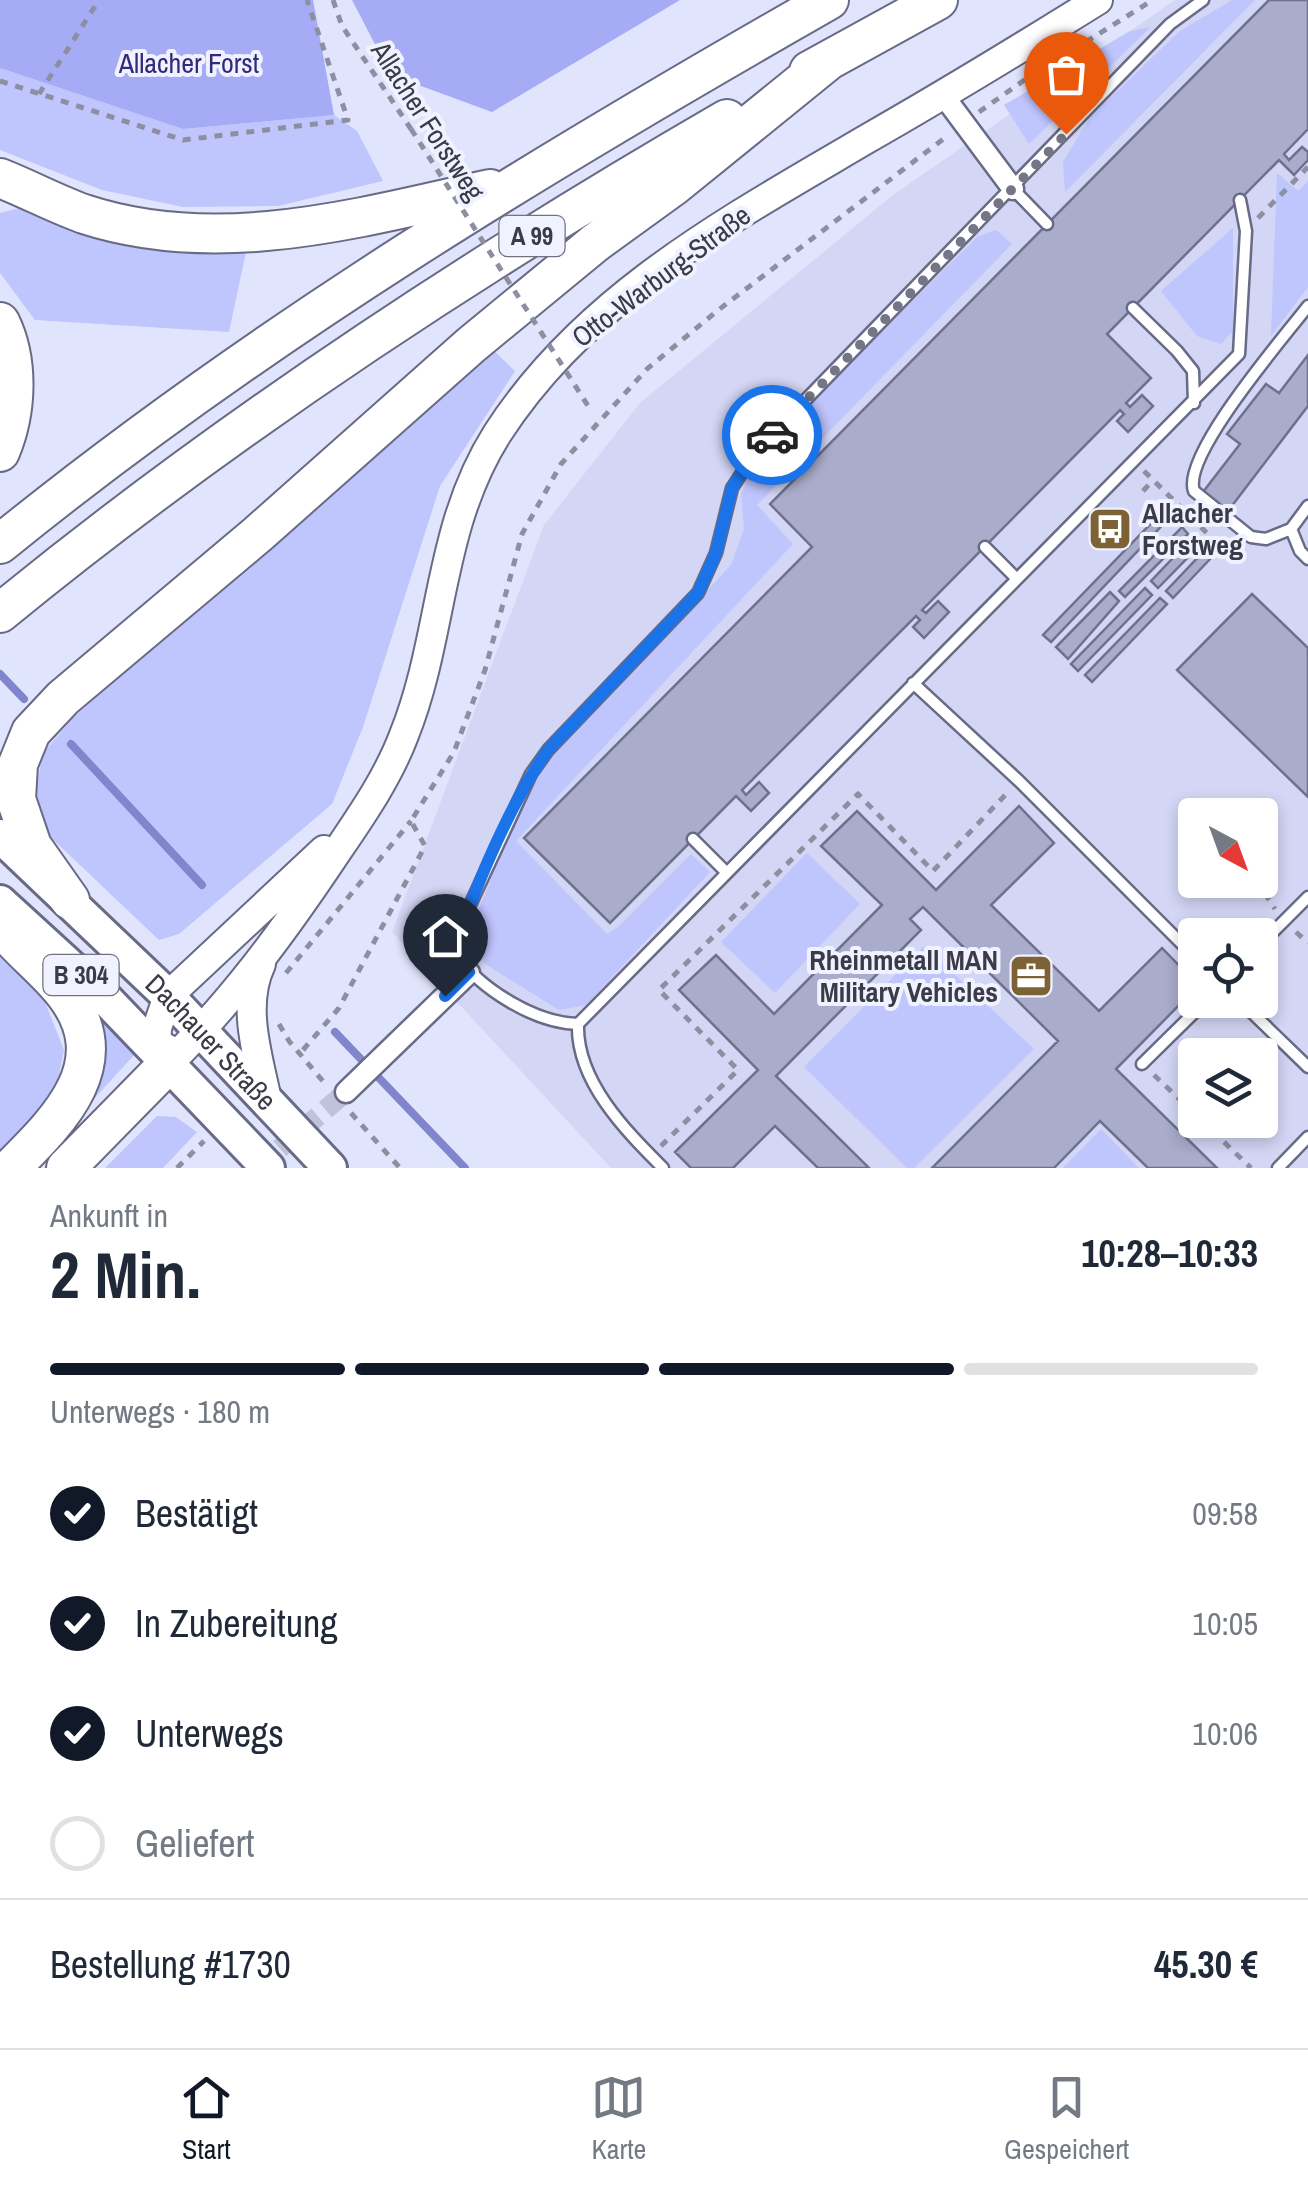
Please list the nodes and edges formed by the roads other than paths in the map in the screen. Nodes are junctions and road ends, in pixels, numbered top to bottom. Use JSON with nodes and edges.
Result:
{"nodes":[{"id":1,"x":829,"y":0,"type":"edge"},
{"id":2,"x":938,"y":0,"type":"edge"},
{"id":3,"x":1098,"y":0,"type":"edge"},
{"id":4,"x":1204,"y":0,"type":"edge"},
{"id":5,"x":828,"y":61,"type":"junction"},
{"id":6,"x":943,"y":95,"type":"junction"},
{"id":7,"x":0,"y":178,"type":"edge"},
{"id":8,"x":517,"y":183,"type":"junction"},
{"id":9,"x":1013,"y":188,"type":"junction"},
{"id":10,"x":1240,"y":200,"type":"dead end"},
{"id":11,"x":1048,"y":224,"type":"dead end"},
{"id":12,"x":1308,"y":306,"type":"edge"},
{"id":13,"x":1133,"y":308,"type":"dead end"},
{"id":14,"x":0,"y":322,"type":"edge"},
{"id":15,"x":1194,"y":403,"type":"junction"},
{"id":16,"x":0,"y":452,"type":"edge"},
{"id":17,"x":1308,"y":506,"type":"edge"},
{"id":18,"x":1291,"y":529,"type":"junction"},
{"id":19,"x":0,"y":544,"type":"edge"},
{"id":20,"x":984,"y":547,"type":"dead end"},
{"id":21,"x":1308,"y":558,"type":"edge"},
{"id":22,"x":1017,"y":579,"type":"junction"},
{"id":23,"x":0,"y":612,"type":"edge"},
{"id":24,"x":913,"y":683,"type":"junction"},
{"id":25,"x":362,"y":815,"type":"junction"},
{"id":26,"x":0,"y":836,"type":"edge"},
{"id":27,"x":693,"y":840,"type":"dead end"},
{"id":28,"x":727,"y":873,"type":"junction"},
{"id":29,"x":1308,"y":896,"type":"edge"},
{"id":30,"x":70,"y":900,"type":"junction"},
{"id":31,"x":0,"y":902,"type":"edge"},
{"id":32,"x":0,"y":925,"type":"edge"},
{"id":33,"x":1278,"y":927,"type":"edge"},
{"id":34,"x":1178,"y":939,"type":"edge"},
{"id":35,"x":266,"y":953,"type":"junction"},
{"id":36,"x":469,"y":972,"type":"junction"},
{"id":37,"x":168,"y":996,"type":"junction"},
{"id":38,"x":1189,"y":1018,"type":"edge"},
{"id":39,"x":1258,"y":1018,"type":"edge"},
{"id":40,"x":578,"y":1024,"type":"junction"},
{"id":41,"x":202,"y":1032,"type":"junction"},
{"id":42,"x":162,"y":1059,"type":"junction"},
{"id":43,"x":1142,"y":1064,"type":"road end"},
{"id":44,"x":1308,"y":1067,"type":"edge"},
{"id":45,"x":346,"y":1092,"type":"tunnel mouth"},
{"id":46,"x":267,"y":1100,"type":"junction"},
{"id":47,"x":1308,"y":1137,"type":"edge"},
{"id":48,"x":11,"y":1168,"type":"edge"},
{"id":49,"x":66,"y":1168,"type":"edge"},
{"id":50,"x":268,"y":1168,"type":"edge"},
{"id":51,"x":330,"y":1168,"type":"edge"},
{"id":52,"x":663,"y":1168,"type":"edge"},
{"id":53,"x":1278,"y":1168,"type":"edge"}],
"edges":[{"from":1,"to":8,"type":"highway","number":"A 99"},
{"from":2,"to":5,"type":"highway","number":"A 99"},
{"from":3,"to":6,"type":"main road","name":"Otto-Warburg-Straße"},
{"from":4,"to":9,"type":"lane"},
{"from":5,"to":23,"type":"highway","number":"A 99"},
{"from":5,"to":30,"type":"highway"},
{"from":6,"to":9,"type":"street"},
{"from":6,"to":25,"type":"main road","name":"Otto-Warburg-Straße"},
{"from":7,"to":8,"type":"highway"},
{"from":8,"to":19,"type":"highway","number":"A 99"},
{"from":9,"to":11,"type":"lane"},
{"from":9,"to":36,"type":"lane"},
{"from":10,"to":15,"type":"lane"},
{"from":12,"to":18,"type":"lane"},
{"from":13,"to":15,"type":"lane"},
{"from":14,"to":16,"type":"highway"},
{"from":15,"to":22,"type":"lane"},
{"from":17,"to":18,"type":"lane"},
{"from":18,"to":21,"type":"lane"},
{"from":20,"to":22,"type":"lane"},
{"from":22,"to":24,"type":"lane"},
{"from":24,"to":28,"type":"lane"},
{"from":24,"to":34,"type":"lane"},
{"from":25,"to":35,"type":"main road","name":"Otto-Warburg-Straße"},
{"from":25,"to":37,"type":"main road","name":"Otto-Warburg-Straße"},
{"from":26,"to":30,"type":"main road","name":"Dachauer Straße","number":"B 304"},
{"from":27,"to":28,"type":"lane"},
{"from":28,"to":40,"type":"lane"},
{"from":29,"to":33,"type":"lane"},
{"from":30,"to":37,"type":"main road","name":"Dachauer Straße","number":"B 304"},
{"from":31,"to":42,"type":"main road","name":"Dachauer Straße","number":"B 304"},
{"from":32,"to":48,"type":"highway"},
{"from":35,"to":41,"type":"main road","name":"Otto-Warburg-Straße"},
{"from":35,"to":46,"type":"main road"},
{"from":36,"to":40,"type":"lane"},
{"from":36,"to":45,"type":"street"},
{"from":37,"to":41,"type":"main road","name":"Dachauer Straße","number":"B 304"},
{"from":37,"to":42,"type":"main road"},
{"from":38,"to":43,"type":"lane"},
{"from":39,"to":44,"type":"lane"},
{"from":40,"to":52,"type":"lane"},
{"from":41,"to":42,"type":"main road","name":"Otto-Warburg-Straße"},
{"from":41,"to":46,"type":"main road","name":"Dachauer Straße","number":"B 304"},
{"from":42,"to":49,"type":"highway"},
{"from":42,"to":50,"type":"main road","name":"Dachauer Straße","number":"B 304"},
{"from":46,"to":51,"type":"main road","name":"Dachauer Straße","number":"B 304"},
{"from":47,"to":53,"type":"lane"}]}
